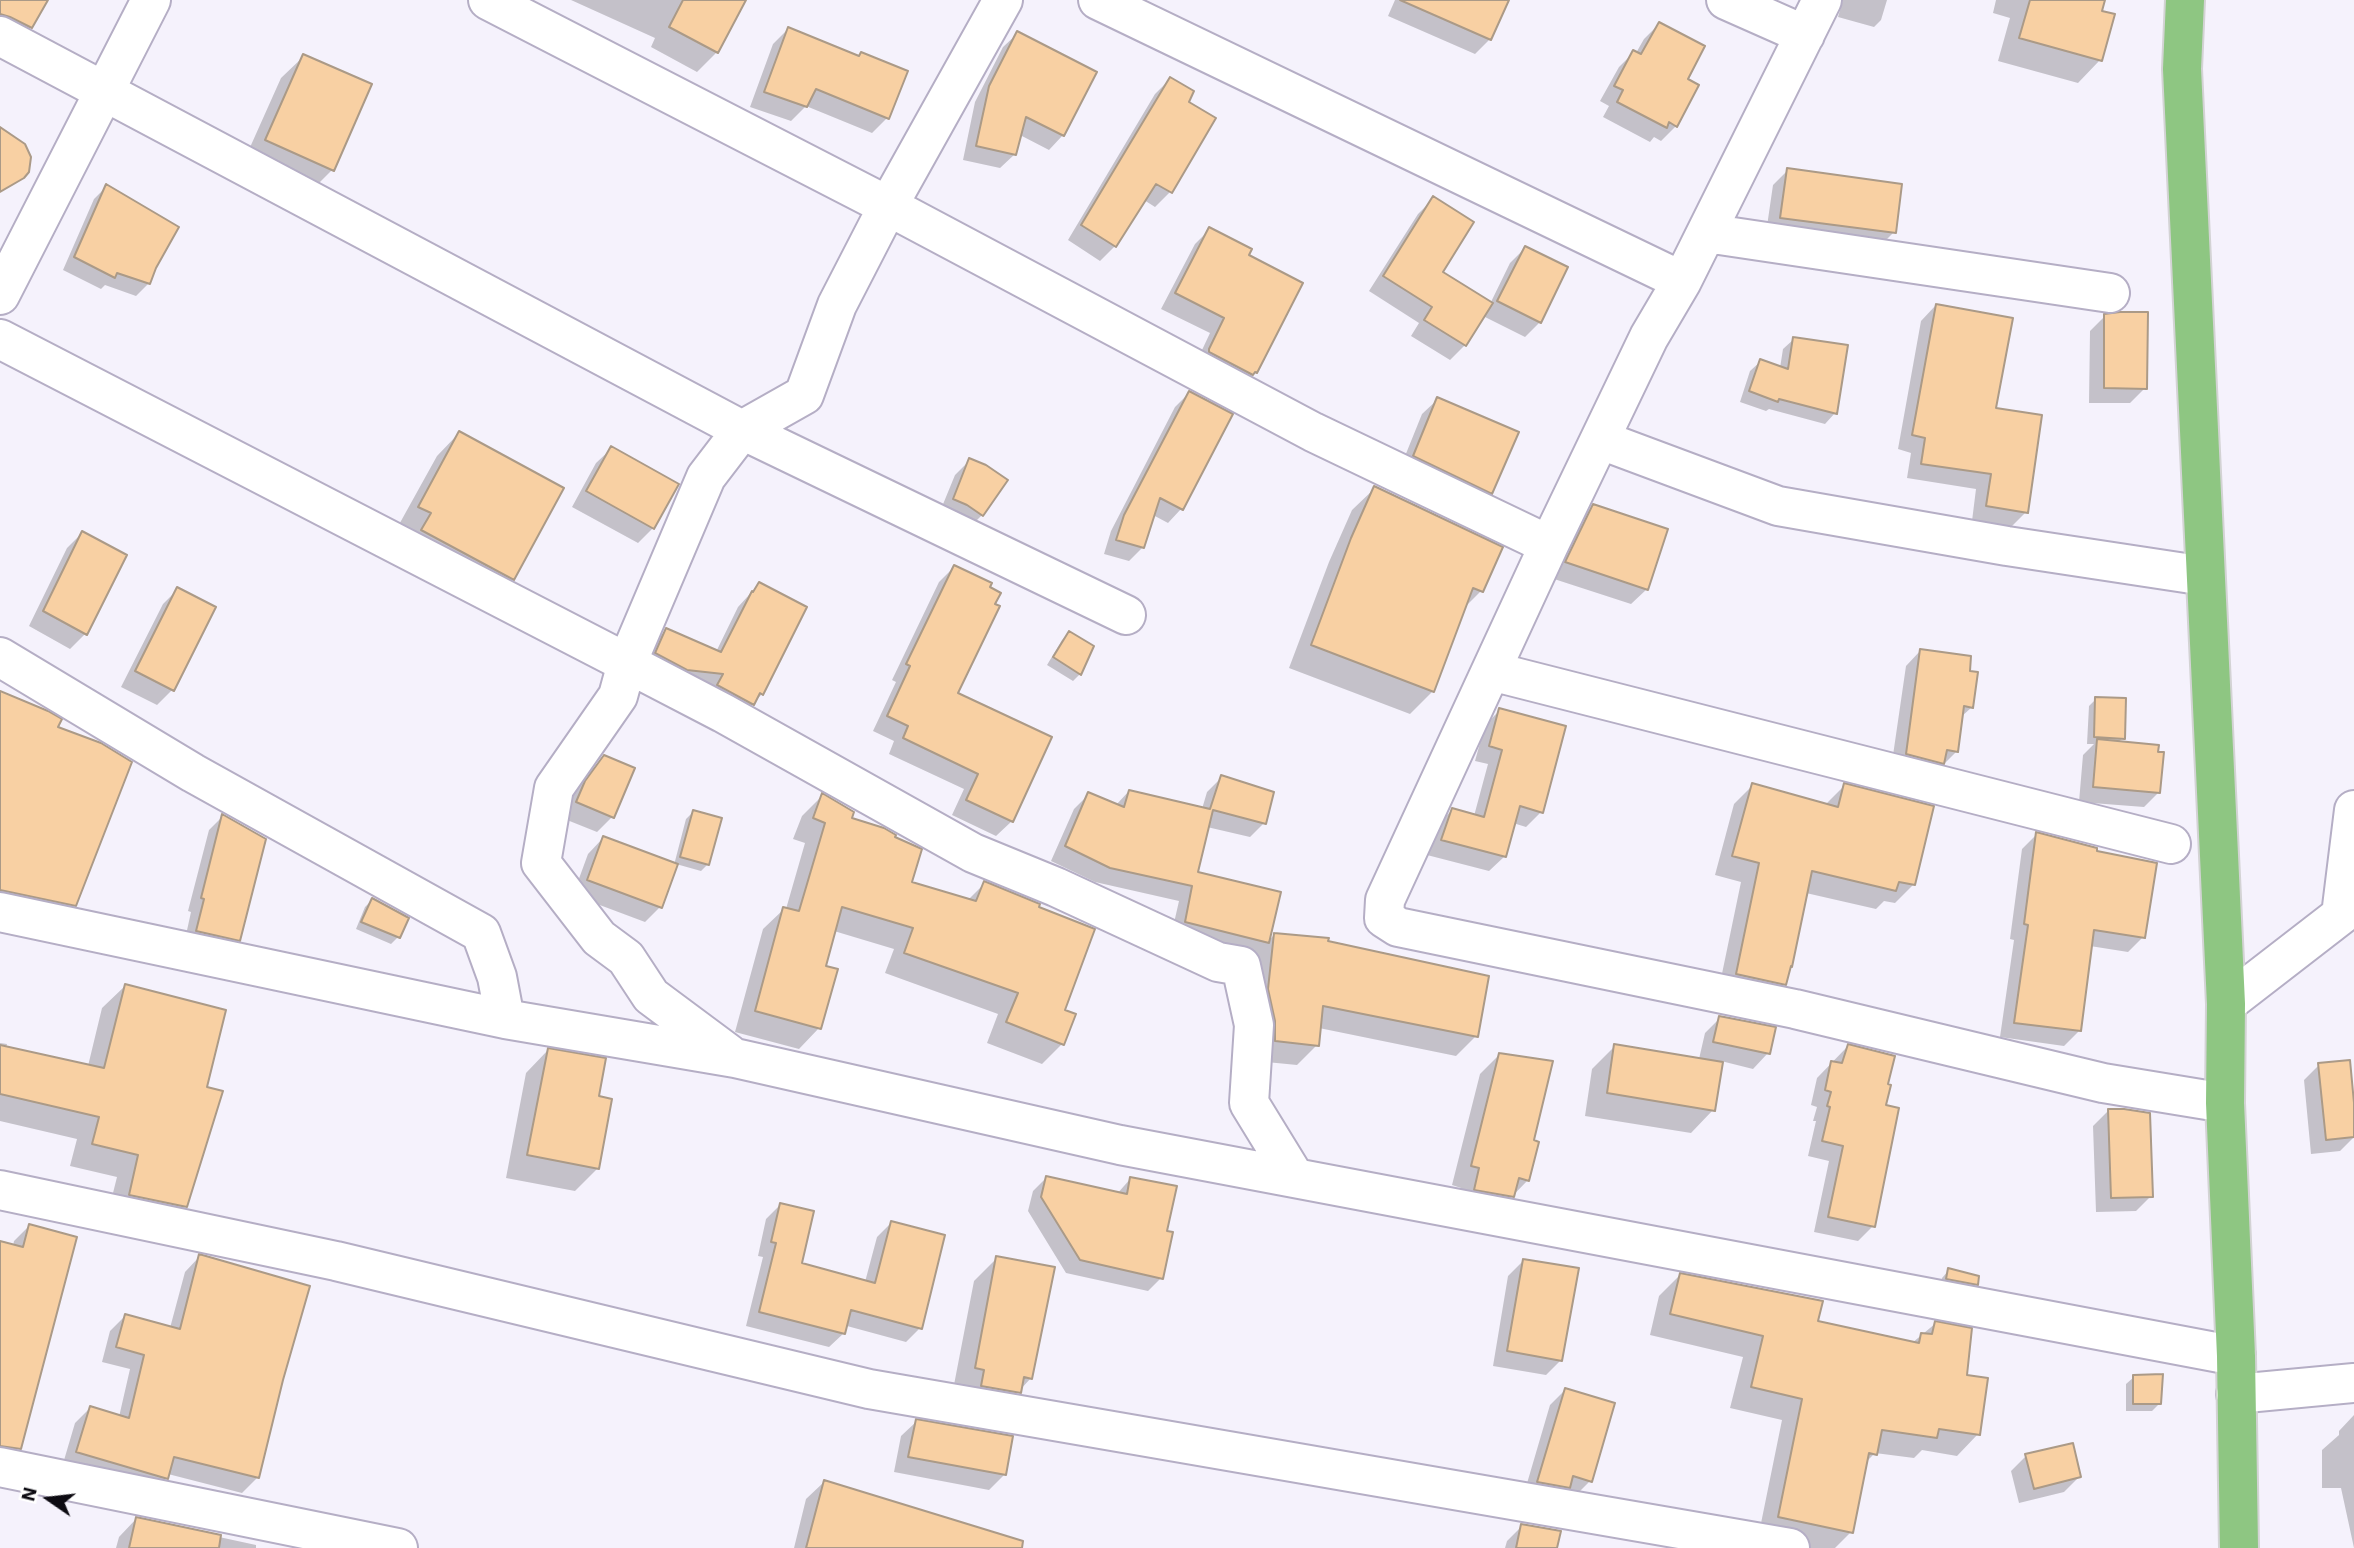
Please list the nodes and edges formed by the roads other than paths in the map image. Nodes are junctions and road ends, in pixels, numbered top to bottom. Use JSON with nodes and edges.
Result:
{"nodes":[{"id":1,"x":151,"y":0,"type":"edge"},
{"id":2,"x":488,"y":0,"type":"edge"},
{"id":3,"x":1003,"y":0,"type":"edge"},
{"id":4,"x":1098,"y":0,"type":"edge"},
{"id":5,"x":1726,"y":0,"type":"edge"},
{"id":6,"x":1822,"y":0,"type":"edge"},
{"id":7,"x":2185,"y":0,"type":"edge"},
{"id":8,"x":1805,"y":35,"type":"junction"},
{"id":9,"x":0,"y":36,"type":"edge"},
{"id":10,"x":103,"y":91,"type":"junction"},
{"id":11,"x":888,"y":206,"type":"junction"},
{"id":12,"x":1706,"y":233,"type":"junction"},
{"id":13,"x":1682,"y":281,"type":"junction"},
{"id":14,"x":2110,"y":293,"type":"dead end"},
{"id":15,"x":0,"y":295,"type":"edge"},
{"id":16,"x":0,"y":339,"type":"edge"},
{"id":17,"x":742,"y":430,"type":"junction"},
{"id":18,"x":1601,"y":440,"type":"junction"},
{"id":19,"x":1549,"y":545,"type":"junction"},
{"id":20,"x":2205,"y":576,"type":"junction"},
{"id":21,"x":1126,"y":615,"type":"dead end"},
{"id":22,"x":0,"y":657,"type":"edge"},
{"id":23,"x":627,"y":663,"type":"junction"},
{"id":24,"x":1491,"y":671,"type":"junction"},
{"id":25,"x":2354,"y":810,"type":"edge"},
{"id":26,"x":2171,"y":844,"type":"dead end"},
{"id":27,"x":2347,"y":910,"type":"edge"},
{"id":28,"x":0,"y":912,"type":"edge"},
{"id":29,"x":2226,"y":1004,"type":"junction"},
{"id":30,"x":505,"y":1019,"type":"junction"},
{"id":31,"x":735,"y":1058,"type":"junction"},
{"id":32,"x":2225,"y":1103,"type":"junction"},
{"id":33,"x":1295,"y":1178,"type":"junction"},
{"id":34,"x":0,"y":1190,"type":"edge"},
{"id":35,"x":2236,"y":1356,"type":"junction"},
{"id":36,"x":2354,"y":1383,"type":"edge"},
{"id":37,"x":2236,"y":1394,"type":"junction"},
{"id":38,"x":0,"y":1467,"type":"edge"},
{"id":39,"x":398,"y":1548,"type":"edge"},
{"id":40,"x":1790,"y":1548,"type":"edge"},
{"id":41,"x":2239,"y":1548,"type":"edge"}],
"edges":[{"from":1,"to":10,"type":"street"},
{"from":2,"to":11,"type":"street"},
{"from":3,"to":11,"type":"street"},
{"from":4,"to":13,"type":"street"},
{"from":5,"to":8,"type":"street"},
{"from":6,"to":8,"type":"street"},
{"from":7,"to":20,"type":"highway"},
{"from":8,"to":12,"type":"street"},
{"from":9,"to":10,"type":"street"},
{"from":10,"to":15,"type":"street"},
{"from":10,"to":17,"type":"street"},
{"from":11,"to":17,"type":"street"},
{"from":11,"to":19,"type":"street"},
{"from":12,"to":13,"type":"street"},
{"from":12,"to":14,"type":"street"},
{"from":13,"to":18,"type":"street"},
{"from":16,"to":23,"type":"street"},
{"from":17,"to":21,"type":"street"},
{"from":17,"to":23,"type":"street"},
{"from":18,"to":19,"type":"street"},
{"from":18,"to":20,"type":"street"},
{"from":19,"to":24,"type":"street"},
{"from":20,"to":29,"type":"highway"},
{"from":22,"to":30,"type":"street"},
{"from":23,"to":31,"type":"street"},
{"from":23,"to":33,"type":"street"},
{"from":24,"to":26,"type":"street"},
{"from":24,"to":32,"type":"street"},
{"from":25,"to":27,"type":"street"},
{"from":27,"to":29,"type":"street"},
{"from":28,"to":30,"type":"street"},
{"from":29,"to":32,"type":"highway"},
{"from":30,"to":31,"type":"street"},
{"from":31,"to":33,"type":"street"},
{"from":32,"to":35,"type":"highway"},
{"from":33,"to":35,"type":"street"},
{"from":34,"to":40,"type":"street"},
{"from":35,"to":37,"type":"highway"},
{"from":36,"to":37,"type":"street"},
{"from":37,"to":41,"type":"highway"},
{"from":38,"to":39,"type":"street"}]}
